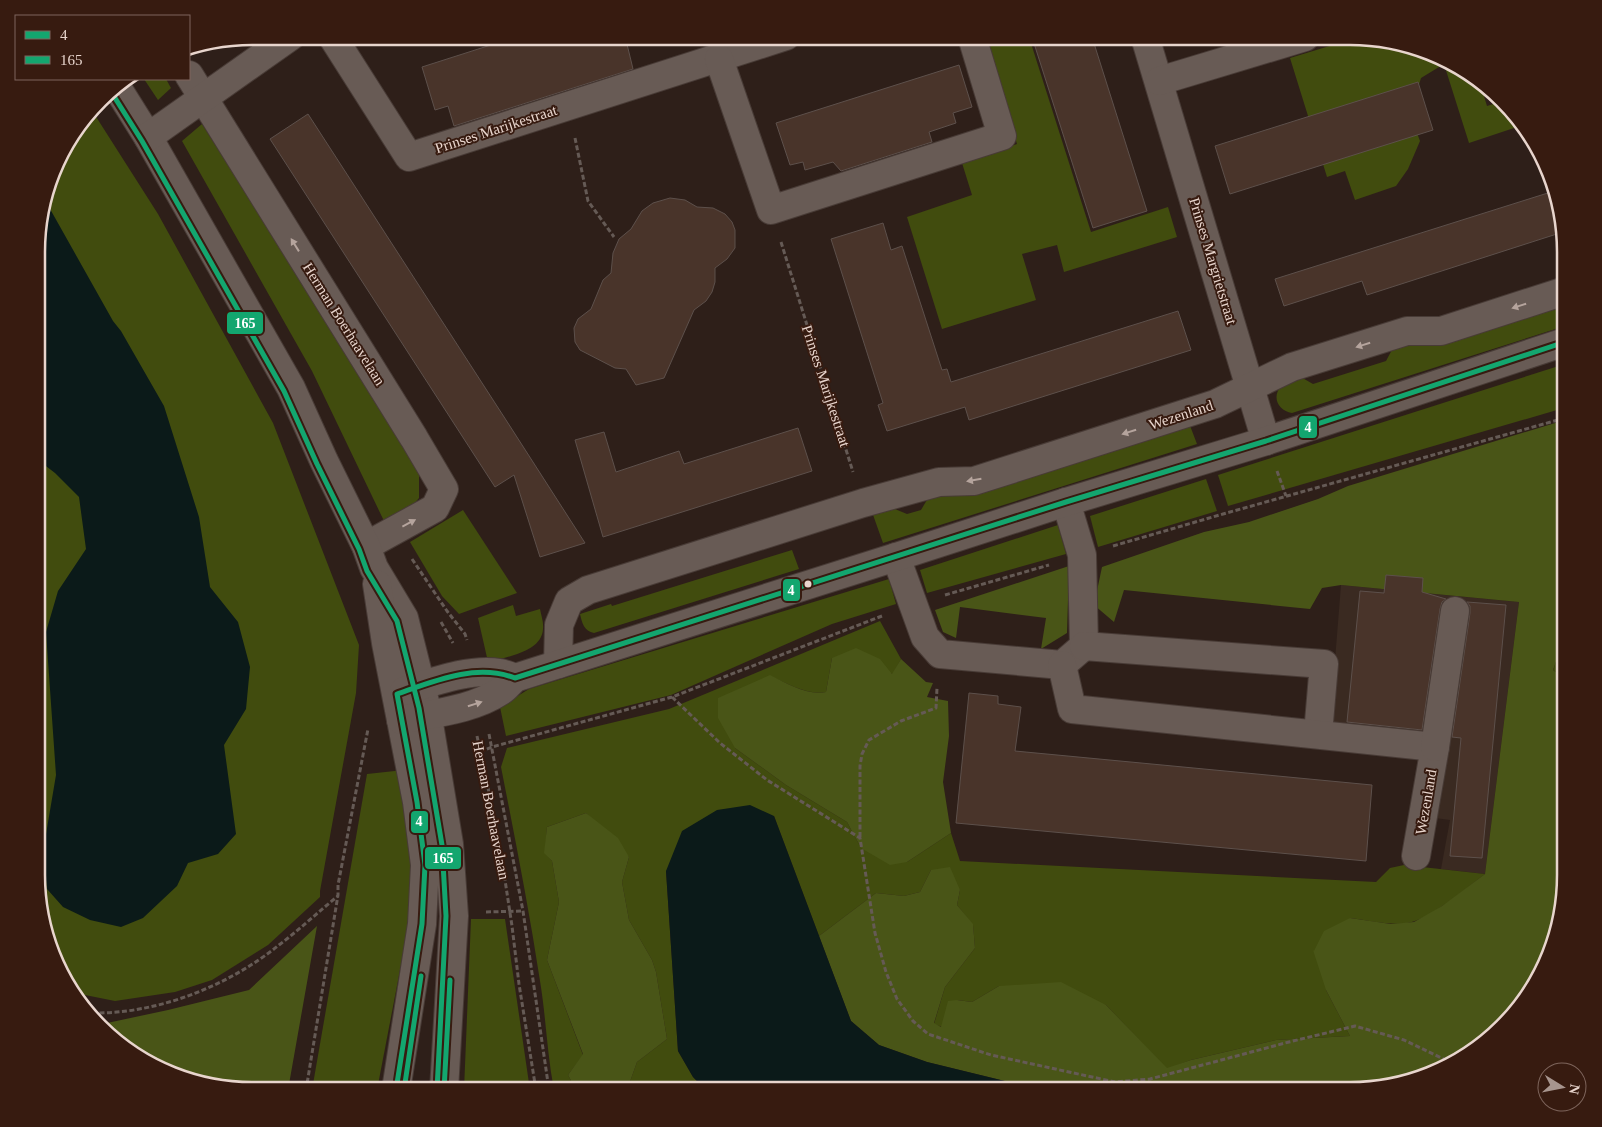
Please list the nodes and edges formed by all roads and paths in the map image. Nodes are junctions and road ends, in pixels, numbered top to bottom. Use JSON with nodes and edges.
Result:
{"nodes":[{"id":1,"x":278,"y":45,"type":"edge"},
{"id":2,"x":338,"y":45,"type":"edge"},
{"id":3,"x":760,"y":45,"type":"edge"},
{"id":4,"x":975,"y":45,"type":"edge"},
{"id":5,"x":1148,"y":45,"type":"edge"},
{"id":6,"x":1278,"y":45,"type":"edge"},
{"id":7,"x":719,"y":59,"type":"junction"},
{"id":8,"x":190,"y":77,"type":"edge"},
{"id":9,"x":1159,"y":81,"type":"junction"},
{"id":10,"x":120,"y":93,"type":"edge"},
{"id":11,"x":204,"y":98,"type":"junction"},
{"id":12,"x":568,"y":106,"type":"junction"},
{"id":13,"x":148,"y":137,"type":"junction"},
{"id":14,"x":770,"y":210,"type":"junction"},
{"id":15,"x":614,"y":237,"type":"dead end"},
{"id":16,"x":1557,"y":294,"type":"edge"},
{"id":17,"x":1557,"y":345,"type":"edge"},
{"id":18,"x":1251,"y":387,"type":"junction"},
{"id":19,"x":1556,"y":420,"type":"edge"},
{"id":20,"x":1266,"y":441,"type":"junction"},
{"id":21,"x":1066,"y":502,"type":"junction"},
{"id":22,"x":863,"y":503,"type":"junction"},
{"id":23,"x":396,"y":530,"type":"junction"},
{"id":24,"x":1082,"y":555,"type":"junction"},
{"id":25,"x":370,"y":557,"type":"junction"},
{"id":26,"x":896,"y":557,"type":"junction"},
{"id":27,"x":913,"y":604,"type":"junction"},
{"id":28,"x":1455,"y":611,"type":"dead end"},
{"id":29,"x":439,"y":618,"type":"dead end"},
{"id":30,"x":1084,"y":646,"type":"junction"},
{"id":31,"x":940,"y":654,"type":"junction"},
{"id":32,"x":558,"y":664,"type":"junction"},
{"id":33,"x":1062,"y":665,"type":"junction"},
{"id":34,"x":470,"y":674,"type":"junction"},
{"id":35,"x":515,"y":678,"type":"junction"},
{"id":36,"x":672,"y":697,"type":"junction"},
{"id":37,"x":407,"y":700,"type":"junction"},
{"id":38,"x":476,"y":703,"type":"junction"},
{"id":39,"x":428,"y":714,"type":"junction"},
{"id":40,"x":369,"y":724,"type":"dead end"},
{"id":41,"x":1318,"y":734,"type":"junction"},
{"id":42,"x":492,"y":747,"type":"junction"},
{"id":43,"x":1435,"y":747,"type":"junction"},
{"id":44,"x":480,"y":752,"type":"junction"},
{"id":45,"x":860,"y":838,"type":"junction"},
{"id":46,"x":1416,"y":856,"type":"dead end"},
{"id":47,"x":338,"y":895,"type":"junction"},
{"id":48,"x":98,"y":1013,"type":"edge"},
{"id":49,"x":1444,"y":1059,"type":"edge"},
{"id":50,"x":307,"y":1082,"type":"edge"},
{"id":51,"x":397,"y":1082,"type":"edge"},
{"id":52,"x":444,"y":1082,"type":"edge"},
{"id":53,"x":535,"y":1082,"type":"edge"},
{"id":54,"x":548,"y":1082,"type":"edge"},
{"id":55,"x":1115,"y":1082,"type":"edge"},
{"id":56,"x":1115,"y":1082,"type":"edge"}],
"edges":[{"from":1,"to":11,"type":"street"},
{"from":2,"to":12,"type":"street","name":"Prinses Marijkestraat"},
{"from":3,"to":7,"type":"street","name":"Prinses Marijkestraat"},
{"from":4,"to":14,"type":"street"},
{"from":5,"to":9,"type":"street","name":"Prinses Margrietstraat"},
{"from":6,"to":9,"type":"street"},
{"from":7,"to":12,"type":"street","name":"Prinses Marijkestraat"},
{"from":7,"to":14,"type":"street"},
{"from":8,"to":11,"type":"street","name":"Herman Boerhaavelaan"},
{"from":9,"to":18,"type":"street","name":"Prinses Margrietstraat"},
{"from":10,"to":13,"type":"street"},
{"from":11,"to":13,"type":"street"},
{"from":23,"to":11,"type":"street","name":"Herman Boerhaavelaan","one_way":true},
{"from":12,"to":15,"type":"path"},
{"from":13,"to":25,"type":"street"},
{"from":14,"to":22,"type":"path","name":"Prinses Marijkestraat"},
{"from":16,"to":18,"type":"street","name":"Wezenland","one_way":true},
{"from":17,"to":20,"type":"street"},
{"from":18,"to":20,"type":"street","name":"Prinses Margrietstraat"},
{"from":18,"to":22,"type":"street","name":"Wezenland","one_way":true},
{"from":19,"to":24,"type":"path"},
{"from":20,"to":21,"type":"street"},
{"from":21,"to":24,"type":"street"},
{"from":21,"to":26,"type":"street"},
{"from":22,"to":32,"type":"street","name":"Wezenland"},
{"from":23,"to":25,"type":"street","name":"Herman Boerhaavelaan"},
{"from":23,"to":34,"type":"path"},
{"from":24,"to":27,"type":"path"},
{"from":24,"to":30,"type":"street"},
{"from":25,"to":37,"type":"street"},
{"from":26,"to":27,"type":"street"},
{"from":26,"to":32,"type":"street"},
{"from":27,"to":31,"type":"street"},
{"from":27,"to":36,"type":"path"},
{"from":28,"to":43,"type":"street","name":"Wezenland"},
{"from":29,"to":34,"type":"path"},
{"from":30,"to":33,"type":"street"},
{"from":30,"to":41,"type":"street"},
{"from":31,"to":33,"type":"street"},
{"from":31,"to":45,"type":"path"},
{"from":32,"to":35,"type":"street"},
{"from":33,"to":41,"type":"street","name":"Wezenland"},
{"from":34,"to":35,"type":"street"},
{"from":34,"to":37,"type":"street"},
{"from":35,"to":38,"type":"street"},
{"from":36,"to":42,"type":"path"},
{"from":36,"to":45,"type":"path"},
{"from":37,"to":39,"type":"street"},
{"from":37,"to":51,"type":"street"},
{"from":39,"to":38,"type":"street","one_way":true},
{"from":38,"to":42,"type":"path"},
{"from":44,"to":38,"type":"path","name":"Herman Boerhaavelaan","one_way":true},
{"from":39,"to":52,"type":"street"},
{"from":40,"to":47,"type":"path"},
{"from":41,"to":43,"type":"street","name":"Wezenland"},
{"from":42,"to":44,"type":"path"},
{"from":42,"to":54,"type":"path"},
{"from":43,"to":46,"type":"street","name":"Wezenland"},
{"from":44,"to":53,"type":"path","name":"Herman Boerhaavelaan"},
{"from":45,"to":55,"type":"path"},
{"from":47,"to":48,"type":"path"},
{"from":47,"to":50,"type":"path"},
{"from":49,"to":56,"type":"path"}]}
